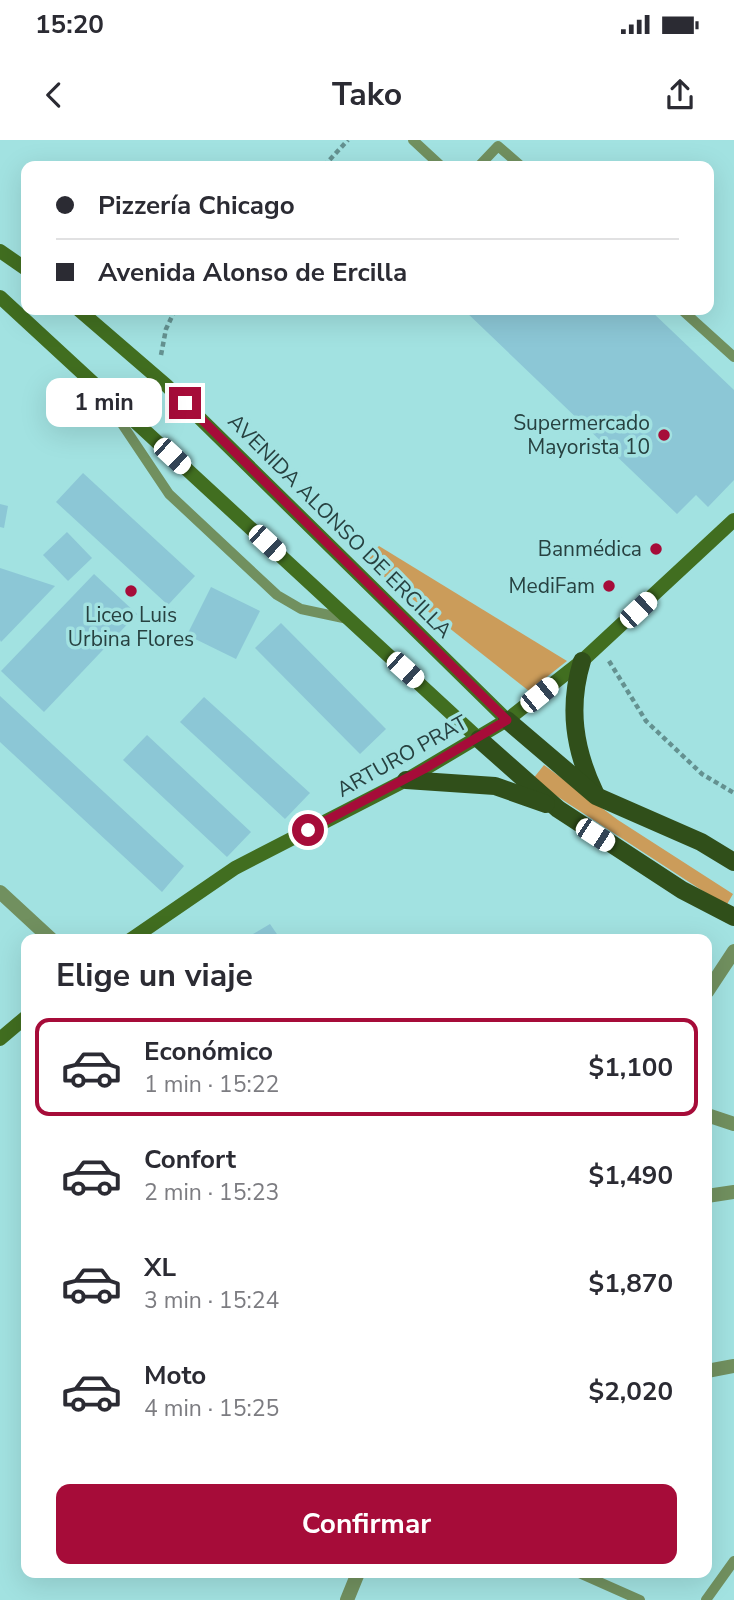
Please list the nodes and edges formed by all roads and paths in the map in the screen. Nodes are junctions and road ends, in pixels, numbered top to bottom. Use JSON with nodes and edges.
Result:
{"nodes":[{"id":1,"x":348,"y":140,"type":"edge"},
{"id":2,"x":413,"y":140,"type":"edge"},
{"id":3,"x":329,"y":161,"type":"edge"},
{"id":4,"x":436,"y":161,"type":"edge"},
{"id":5,"x":484,"y":161,"type":"edge"},
{"id":6,"x":515,"y":161,"type":"edge"},
{"id":7,"x":0,"y":251,"type":"edge"},
{"id":8,"x":21,"y":266,"type":"edge"},
{"id":9,"x":0,"y":297,"type":"edge"},
{"id":10,"x":85,"y":315,"type":"edge"},
{"id":11,"x":173,"y":315,"type":"edge"},
{"id":12,"x":688,"y":315,"type":"edge"},
{"id":13,"x":734,"y":356,"type":"edge"},
{"id":14,"x":166,"y":385,"type":"junction"},
{"id":15,"x":97,"y":386,"type":"junction"},
{"id":16,"x":734,"y":520,"type":"edge"},
{"id":17,"x":349,"y":619,"type":"junction"},
{"id":18,"x":599,"y":646,"type":"junction"},
{"id":19,"x":582,"y":661,"type":"junction"},
{"id":20,"x":507,"y":720,"type":"junction"},
{"id":21,"x":479,"y":738,"type":"junction"},
{"id":22,"x":406,"y":780,"type":"junction"},
{"id":23,"x":734,"y":793,"type":"edge"},
{"id":24,"x":596,"y":796,"type":"junction"},
{"id":25,"x":558,"y":809,"type":"junction"},
{"id":26,"x":734,"y":862,"type":"edge"},
{"id":27,"x":0,"y":892,"type":"edge"},
{"id":28,"x":734,"y":917,"type":"edge"},
{"id":29,"x":46,"y":934,"type":"edge"},
{"id":30,"x":139,"y":934,"type":"edge"},
{"id":31,"x":734,"y":951,"type":"edge"},
{"id":32,"x":712,"y":984,"type":"edge"},
{"id":33,"x":21,"y":1021,"type":"edge"},
{"id":34,"x":0,"y":1039,"type":"edge"},
{"id":35,"x":712,"y":1117,"type":"edge"},
{"id":36,"x":734,"y":1124,"type":"edge"},
{"id":37,"x":734,"y":1192,"type":"edge"},
{"id":38,"x":712,"y":1195,"type":"edge"},
{"id":39,"x":734,"y":1366,"type":"edge"},
{"id":40,"x":712,"y":1370,"type":"edge"},
{"id":41,"x":734,"y":1561,"type":"edge"},
{"id":42,"x":356,"y":1578,"type":"edge"},
{"id":43,"x":590,"y":1578,"type":"edge"},
{"id":44,"x":349,"y":1599,"type":"edge"},
{"id":45,"x":640,"y":1600,"type":"edge"},
{"id":46,"x":706,"y":1600,"type":"edge"}],
"edges":[{"from":1,"to":3,"type":"path"},
{"from":2,"to":4,"type":"lane"},
{"from":5,"to":6,"type":"lane"},
{"from":7,"to":8,"type":"main road"},
{"from":9,"to":15,"type":"main road"},
{"from":10,"to":14,"type":"main road","name":"AVENIDA ALONSO DE ERCILLA"},
{"from":11,"to":14,"type":"path"},
{"from":12,"to":13,"type":"lane"},
{"from":14,"to":20,"type":"main road","name":"AVENIDA ALONSO DE ERCILLA"},
{"from":15,"to":17,"type":"main road"},
{"from":15,"to":17,"type":"lane"},
{"from":16,"to":18,"type":"main road","name":"ARTURO PRAT"},
{"from":17,"to":21,"type":"main road"},
{"from":18,"to":19,"type":"main road","name":"ARTURO PRAT"},
{"from":18,"to":23,"type":"path"},
{"from":19,"to":20,"type":"main road","name":"ARTURO PRAT"},
{"from":19,"to":24,"type":"main road"},
{"from":20,"to":21,"type":"main road","name":"ARTURO PRAT"},
{"from":20,"to":24,"type":"main road"},
{"from":21,"to":22,"type":"main road","name":"ARTURO PRAT"},
{"from":21,"to":25,"type":"main road"},
{"from":22,"to":25,"type":"main road"},
{"from":22,"to":30,"type":"main road","name":"ARTURO PRAT"},
{"from":24,"to":26,"type":"main road"},
{"from":25,"to":28,"type":"main road"},
{"from":27,"to":29,"type":"street"},
{"from":31,"to":32,"type":"street"},
{"from":33,"to":34,"type":"main road"},
{"from":35,"to":36,"type":"street"},
{"from":37,"to":38,"type":"street"},
{"from":39,"to":40,"type":"street"},
{"from":41,"to":46,"type":"lane"},
{"from":42,"to":44,"type":"street"},
{"from":43,"to":45,"type":"lane"}]}
